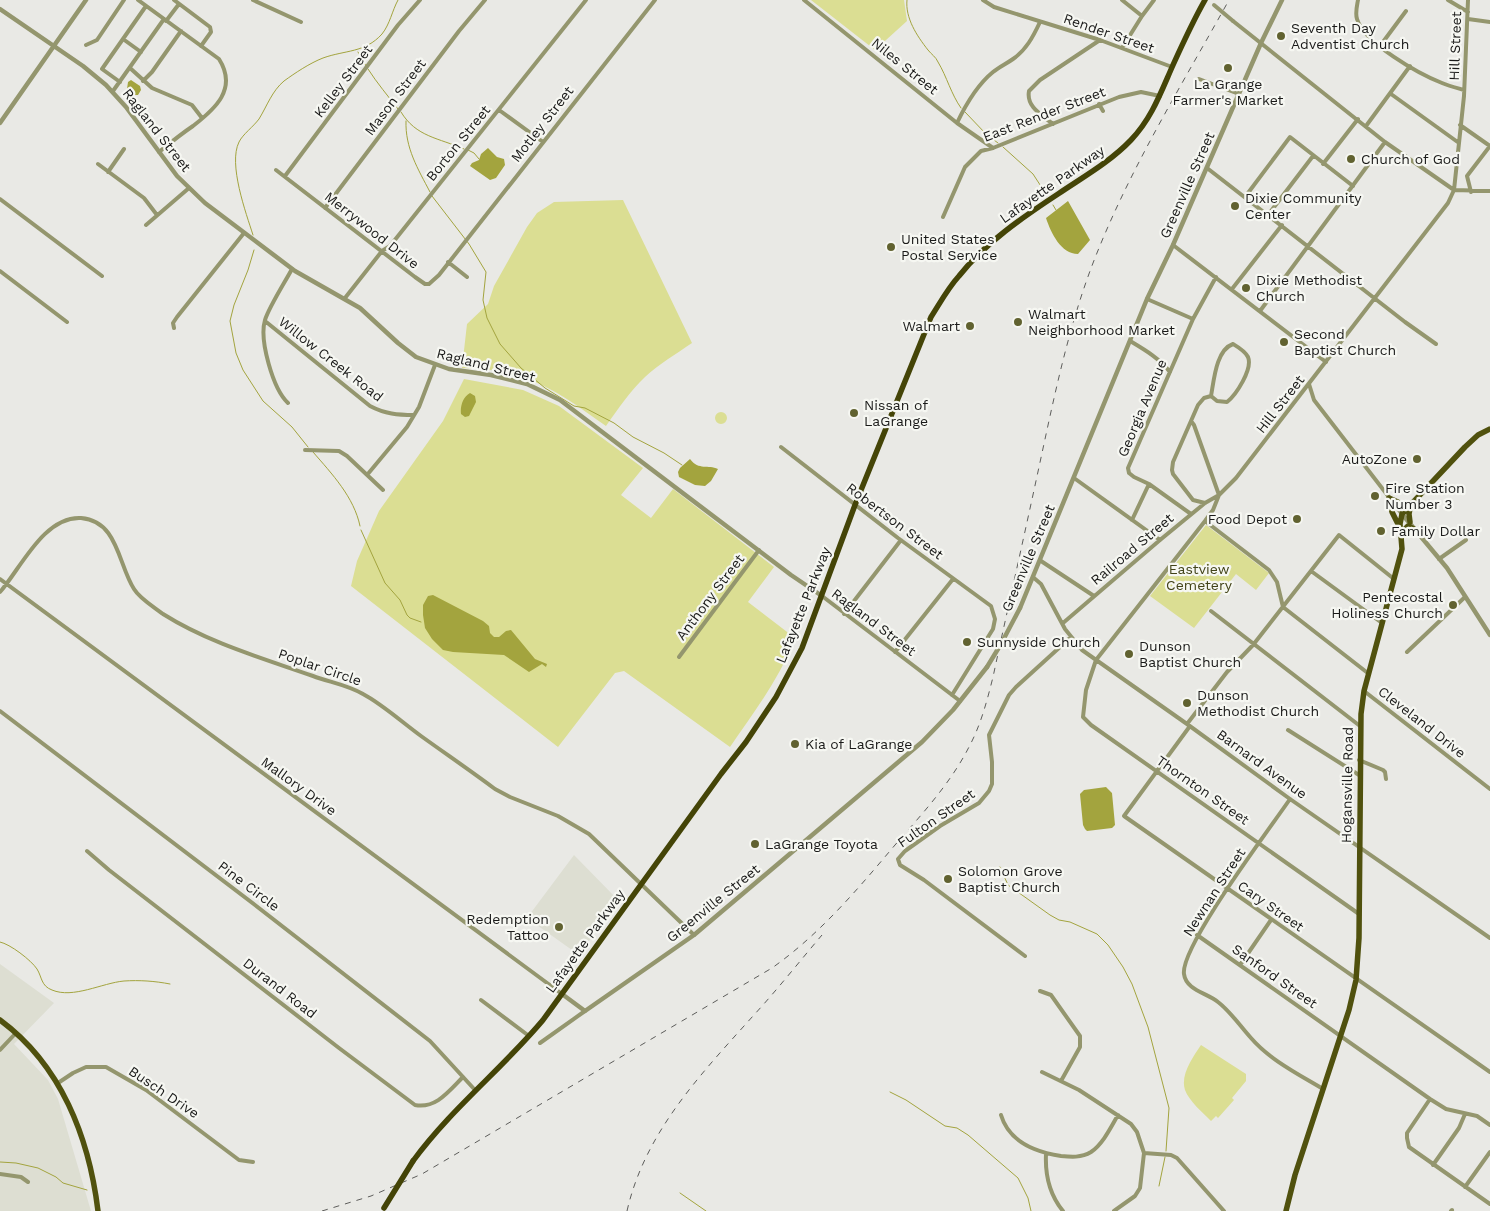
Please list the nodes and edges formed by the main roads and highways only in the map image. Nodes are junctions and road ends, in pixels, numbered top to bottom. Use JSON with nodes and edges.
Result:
{"nodes":[{"id":1,"x":1206,"y":0,"type":"edge"},
{"id":2,"x":1490,"y":429,"type":"edge"},
{"id":3,"x":1411,"y":503,"type":"junction"},
{"id":4,"x":1410,"y":522,"type":"road end"},
{"id":5,"x":1416,"y":530,"type":"road end"},
{"id":6,"x":1401,"y":532,"type":"junction"},
{"id":7,"x":0,"y":1020,"type":"edge"},
{"id":8,"x":384,"y":1210,"type":"edge"},
{"id":9,"x":98,"y":1211,"type":"edge"},
{"id":10,"x":1286,"y":1211,"type":"edge"}],
"edges":[{"from":1,"to":8,"type":"highway","name":"Lafayette Parkway","bridge":true},
{"from":2,"to":3,"type":"main road"},
{"from":3,"to":4,"type":"main road"},
{"from":3,"to":6,"type":"main road","name":"Hogansville Road"},
{"from":3,"to":6,"type":"main road"},
{"from":5,"to":6,"type":"main road"},
{"from":6,"to":10,"type":"main road","name":"Hogansville Road"},
{"from":7,"to":9,"type":"main road"}]}
